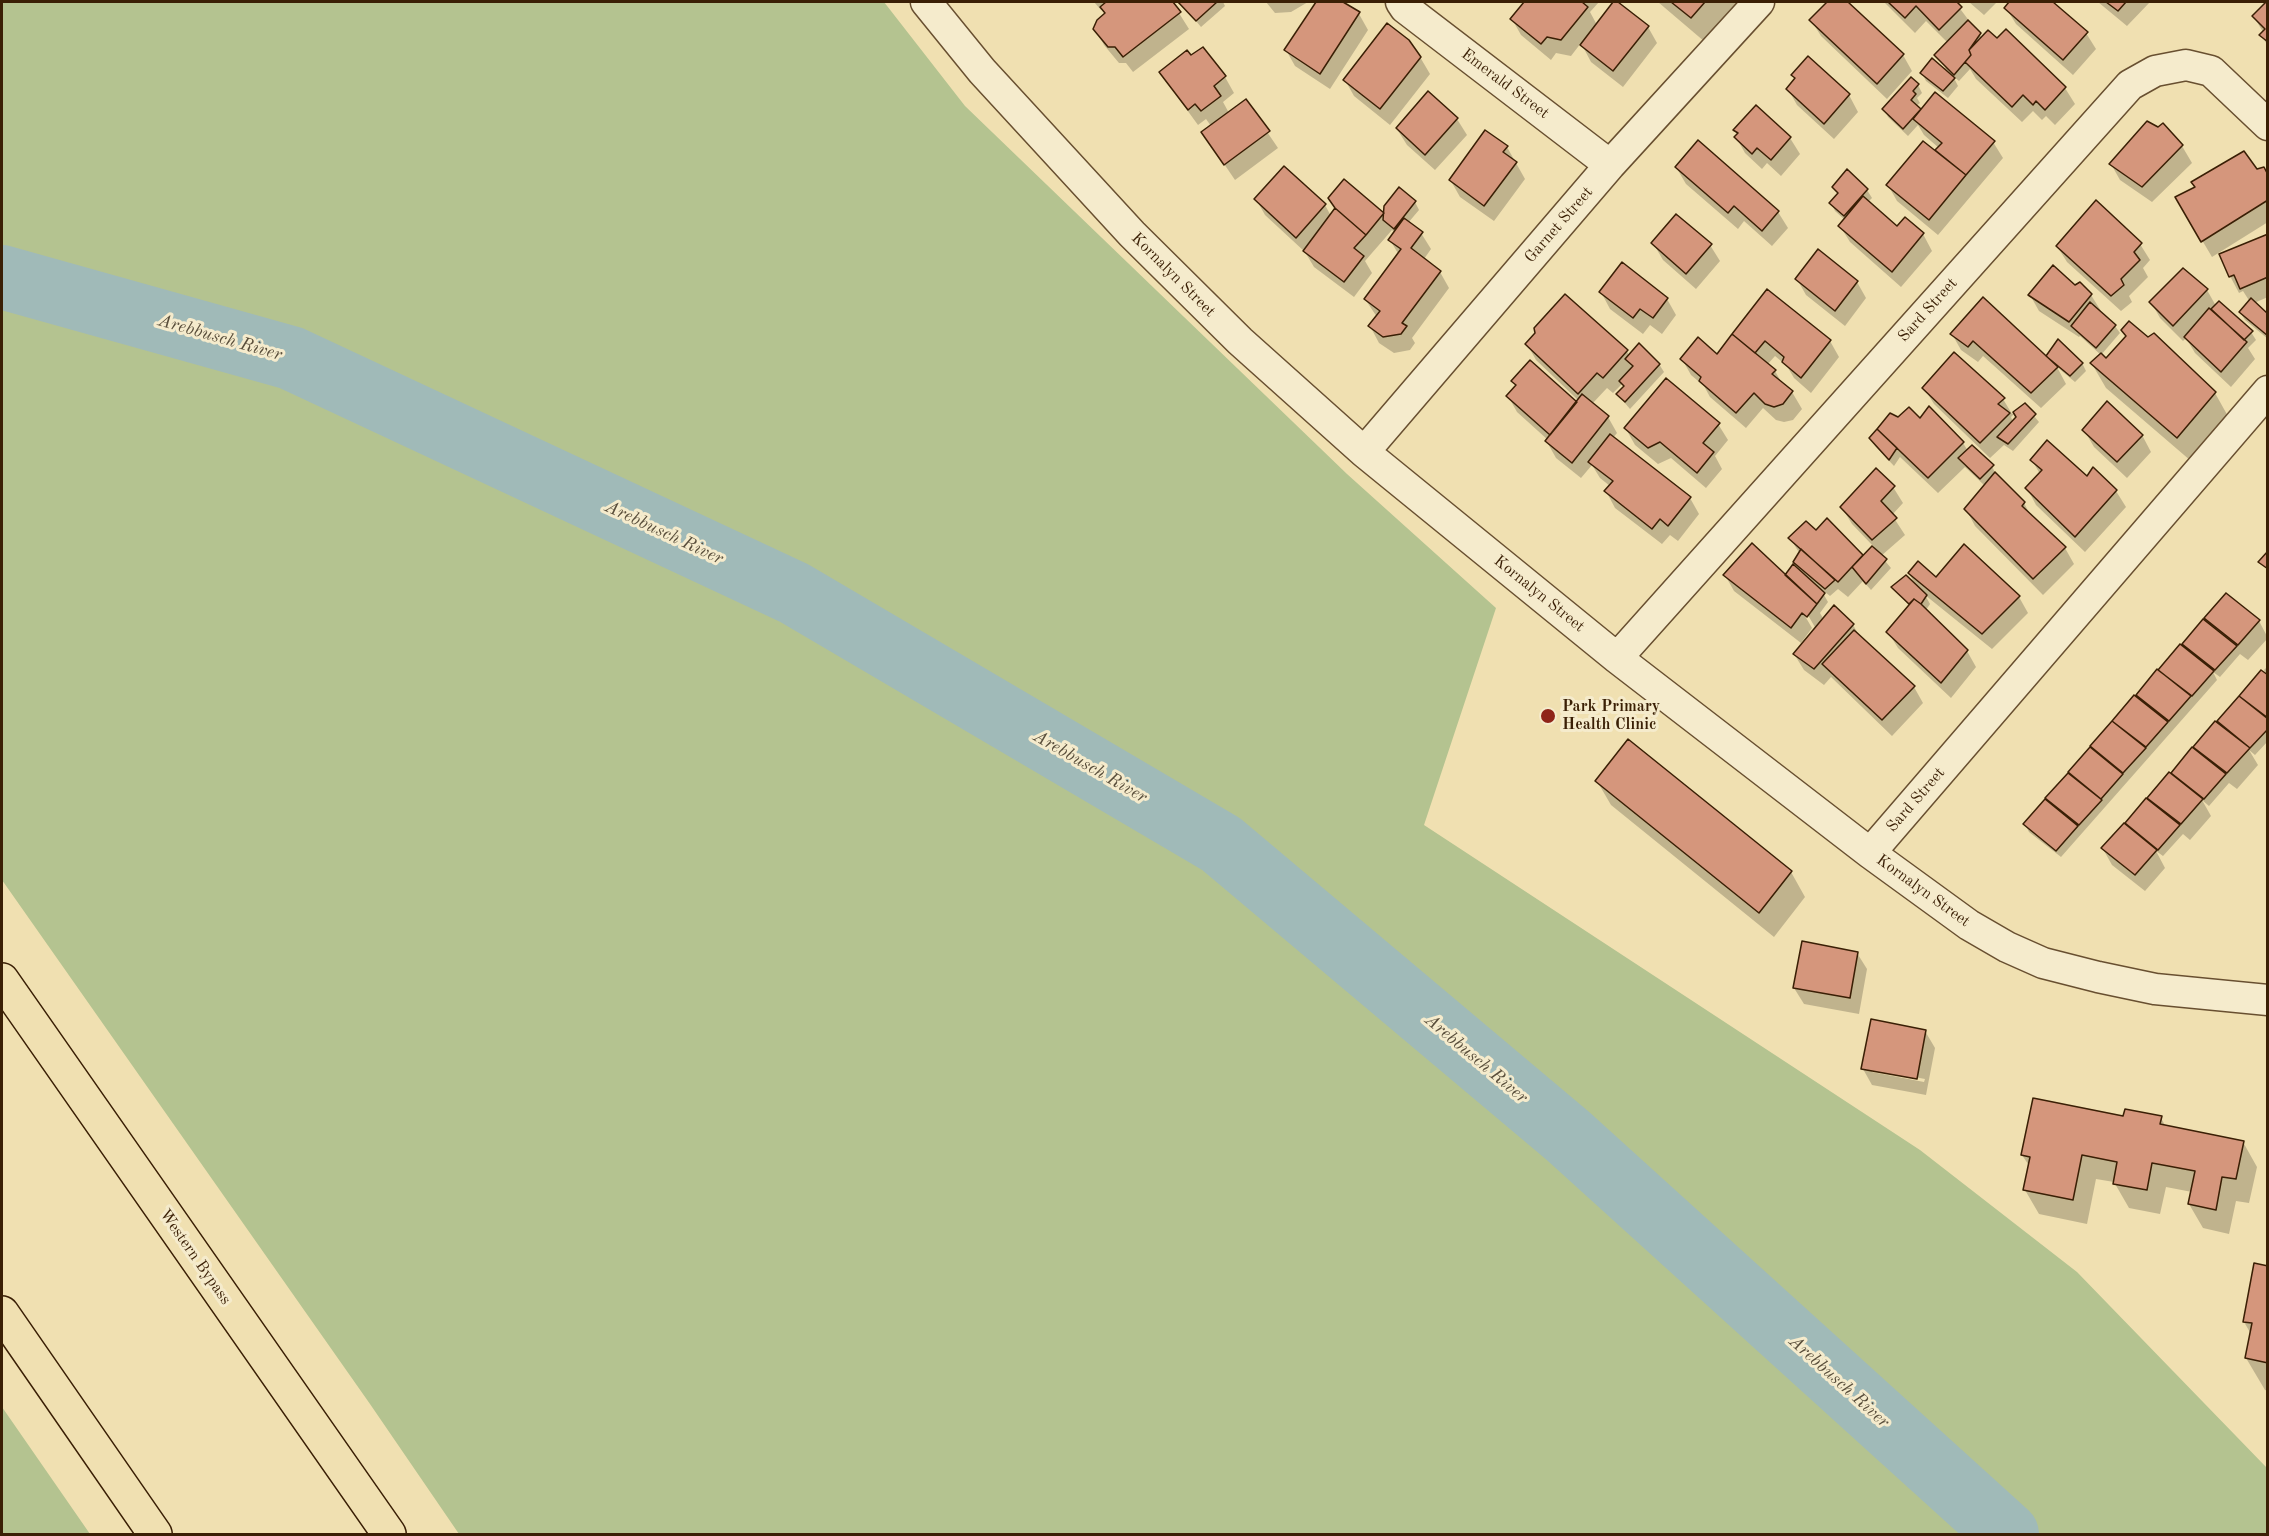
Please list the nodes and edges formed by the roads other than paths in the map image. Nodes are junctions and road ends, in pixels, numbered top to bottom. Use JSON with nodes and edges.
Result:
{"nodes":[{"id":1,"x":926,"y":2,"type":"edge"},
{"id":2,"x":1401,"y":2,"type":"edge"},
{"id":3,"x":1759,"y":2,"type":"edge"},
{"id":4,"x":2268,"y":125,"type":"edge"},
{"id":5,"x":1610,"y":165,"type":"junction"},
{"id":6,"x":2268,"y":391,"type":"edge"},
{"id":7,"x":1364,"y":452,"type":"junction"},
{"id":8,"x":1617,"y":658,"type":"junction"},
{"id":9,"x":1870,"y":853,"type":"junction"},
{"id":10,"x":2,"y":980,"type":"edge"},
{"id":11,"x":2268,"y":1000,"type":"edge"},
{"id":12,"x":2,"y":1313,"type":"edge"},
{"id":13,"x":155,"y":1534,"type":"edge"},
{"id":14,"x":389,"y":1534,"type":"edge"}],
"edges":[{"from":1,"to":7,"type":"street","name":"Kornalyn Street"},
{"from":2,"to":5,"type":"street","name":"Emerald Street"},
{"from":3,"to":5,"type":"street","name":"Garnet Street"},
{"from":4,"to":8,"type":"street","name":"Sard Street"},
{"from":5,"to":7,"type":"street","name":"Garnet Street"},
{"from":6,"to":9,"type":"street","name":"Sard Street"},
{"from":7,"to":8,"type":"street","name":"Kornalyn Street"},
{"from":8,"to":9,"type":"street","name":"Kornalyn Street"},
{"from":9,"to":11,"type":"street","name":"Kornalyn Street"},
{"from":10,"to":14,"type":"highway","name":"Western Bypass"},
{"from":12,"to":13,"type":"highway"}]}
